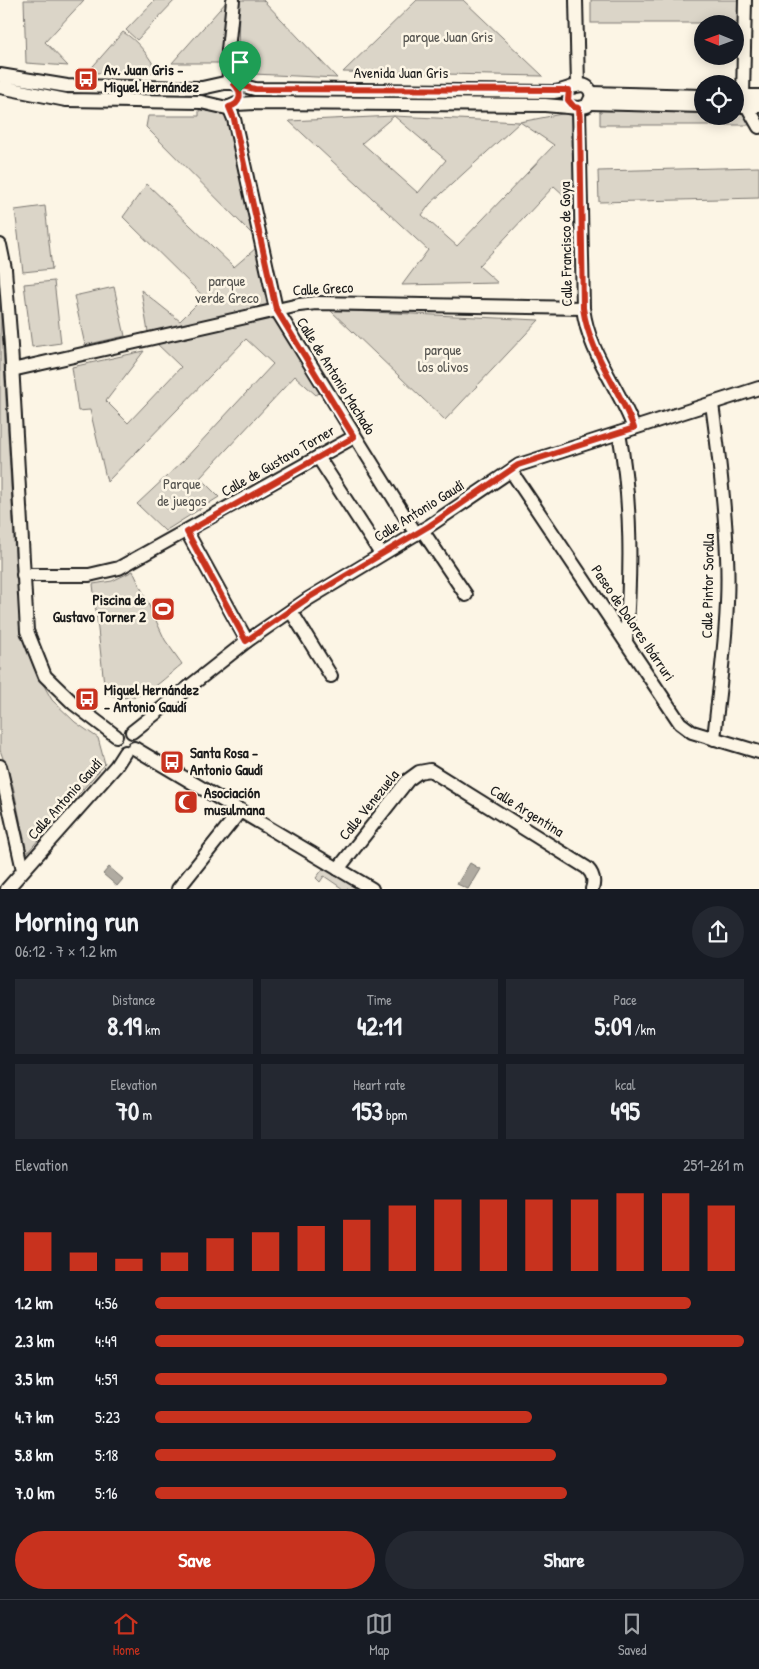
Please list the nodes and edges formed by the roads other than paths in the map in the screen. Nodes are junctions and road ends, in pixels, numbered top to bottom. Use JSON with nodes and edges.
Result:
{"nodes":[{"id":1,"x":233,"y":0,"type":"edge"},
{"id":2,"x":576,"y":0,"type":"edge"},
{"id":3,"x":745,"y":0,"type":"edge"},
{"id":4,"x":0,"y":75,"type":"edge"},
{"id":5,"x":227,"y":84,"type":"junction"},
{"id":6,"x":0,"y":87,"type":"edge"},
{"id":7,"x":574,"y":88,"type":"junction"},
{"id":8,"x":694,"y":96,"type":"edge"},
{"id":9,"x":759,"y":96,"type":"edge"},
{"id":10,"x":744,"y":102,"type":"edge"},
{"id":11,"x":583,"y":103,"type":"junction"},
{"id":12,"x":228,"y":105,"type":"junction"},
{"id":13,"x":694,"y":106,"type":"edge"},
{"id":14,"x":759,"y":127,"type":"edge"},
{"id":15,"x":0,"y":245,"type":"edge"},
{"id":16,"x":583,"y":308,"type":"junction"},
{"id":17,"x":276,"y":309,"type":"junction"},
{"id":18,"x":12,"y":370,"type":"junction"},
{"id":19,"x":759,"y":388,"type":"edge"},
{"id":20,"x":712,"y":404,"type":"junction"},
{"id":21,"x":634,"y":428,"type":"junction"},
{"id":22,"x":619,"y":433,"type":"junction"},
{"id":23,"x":354,"y":437,"type":"junction"},
{"id":24,"x":318,"y":457,"type":"junction"},
{"id":25,"x":511,"y":471,"type":"junction"},
{"id":26,"x":187,"y":532,"type":"junction"},
{"id":27,"x":419,"y":532,"type":"junction"},
{"id":28,"x":381,"y":554,"type":"junction"},
{"id":29,"x":23,"y":575,"type":"junction"},
{"id":30,"x":466,"y":595,"type":"dead end"},
{"id":31,"x":291,"y":611,"type":"junction"},
{"id":32,"x":246,"y":641,"type":"junction"},
{"id":33,"x":626,"y":641,"type":"junction"},
{"id":34,"x":331,"y":676,"type":"dead end"},
{"id":35,"x":132,"y":732,"type":"junction"},
{"id":36,"x":116,"y":736,"type":"junction"},
{"id":37,"x":714,"y":739,"type":"junction"},
{"id":38,"x":129,"y":750,"type":"junction"},
{"id":39,"x":759,"y":752,"type":"edge"},
{"id":40,"x":0,"y":766,"type":"edge"},
{"id":41,"x":430,"y":770,"type":"joint"},
{"id":42,"x":241,"y":810,"type":"junction"},
{"id":43,"x":338,"y":869,"type":"junction"},
{"id":44,"x":24,"y":870,"type":"junction"},
{"id":45,"x":7,"y":889,"type":"edge"},
{"id":46,"x":178,"y":889,"type":"edge"},
{"id":47,"x":372,"y":889,"type":"edge"},
{"id":48,"x":592,"y":889,"type":"edge"}],
"edges":[{"from":1,"to":5,"type":"street"},
{"from":2,"to":7,"type":"street"},
{"from":3,"to":10,"type":"street"},
{"from":4,"to":5,"type":"street","name":"Avenida Juan Gris"},
{"from":5,"to":7,"type":"street","name":"Avenida Juan Gris"},
{"from":5,"to":12,"type":"street"},
{"from":5,"to":12,"type":"street"},
{"from":6,"to":12,"type":"street","name":"Avenida Juan Gris"},
{"from":7,"to":11,"type":"street"},
{"from":7,"to":11,"type":"street"},
{"from":8,"to":11,"type":"street","name":"Avenida Juan Gris"},
{"from":9,"to":10,"type":"street"},
{"from":10,"to":14,"type":"street"},
{"from":11,"to":12,"type":"street","name":"Avenida Juan Gris"},
{"from":11,"to":13,"type":"street","name":"Avenida Juan Gris"},
{"from":11,"to":16,"type":"street","name":"Calle Francisco de Goya"},
{"from":12,"to":17,"type":"street","name":"Calle de Antonio Machado"},
{"from":15,"to":18,"type":"street"},
{"from":16,"to":17,"type":"street","name":"Calle Greco"},
{"from":16,"to":21,"type":"street","name":"Calle Francisco de Goya"},
{"from":17,"to":18,"type":"street","name":"Calle Greco"},
{"from":17,"to":23,"type":"street","name":"Calle de Antonio Machado"},
{"from":18,"to":29,"type":"street"},
{"from":19,"to":20,"type":"street","name":"Calle Antonio Gaudí"},
{"from":20,"to":21,"type":"street","name":"Calle Antonio Gaudí"},
{"from":20,"to":37,"type":"street","name":"Calle Pintor Sorolla"},
{"from":21,"to":22,"type":"street","name":"Calle Antonio Gaudí"},
{"from":22,"to":25,"type":"street","name":"Calle Antonio Gaudí"},
{"from":22,"to":33,"type":"street"},
{"from":23,"to":24,"type":"street","name":"Calle de Gustavo Torner"},
{"from":23,"to":27,"type":"street","name":"Calle de Antonio Machado"},
{"from":24,"to":26,"type":"street","name":"Calle de Gustavo Torner"},
{"from":24,"to":28,"type":"street"},
{"from":25,"to":27,"type":"street","name":"Calle Antonio Gaudí"},
{"from":25,"to":33,"type":"street","name":"Paseo de Dolores Ibárruri"},
{"from":26,"to":29,"type":"street","name":"Calle de Gustavo Torner"},
{"from":26,"to":32,"type":"street"},
{"from":27,"to":28,"type":"street","name":"Calle Antonio Gaudí"},
{"from":27,"to":30,"type":"street","name":"Calle de Antonio Machado"},
{"from":28,"to":31,"type":"street","name":"Calle Antonio Gaudí"},
{"from":29,"to":36,"type":"street"},
{"from":31,"to":32,"type":"street","name":"Calle Antonio Gaudí"},
{"from":31,"to":34,"type":"street"},
{"from":32,"to":35,"type":"street","name":"Calle Antonio Gaudí"},
{"from":33,"to":37,"type":"street","name":"Paseo de Dolores Ibárruri"},
{"from":35,"to":36,"type":"street"},
{"from":35,"to":38,"type":"street"},
{"from":36,"to":38,"type":"street"},
{"from":37,"to":39,"type":"street","name":"Paseo de Dolores Ibárruri"},
{"from":38,"to":42,"type":"street"},
{"from":38,"to":44,"type":"street","name":"Calle Antonio Gaudí"},
{"from":40,"to":44,"type":"street"},
{"from":41,"to":43,"type":"street","name":"Calle Venezuela"},
{"from":41,"to":48,"type":"street","name":"Calle Argentina"},
{"from":42,"to":43,"type":"street"},
{"from":42,"to":46,"type":"street"},
{"from":43,"to":47,"type":"street"},
{"from":44,"to":45,"type":"street","name":"Calle Antonio Gaudí"}]}
